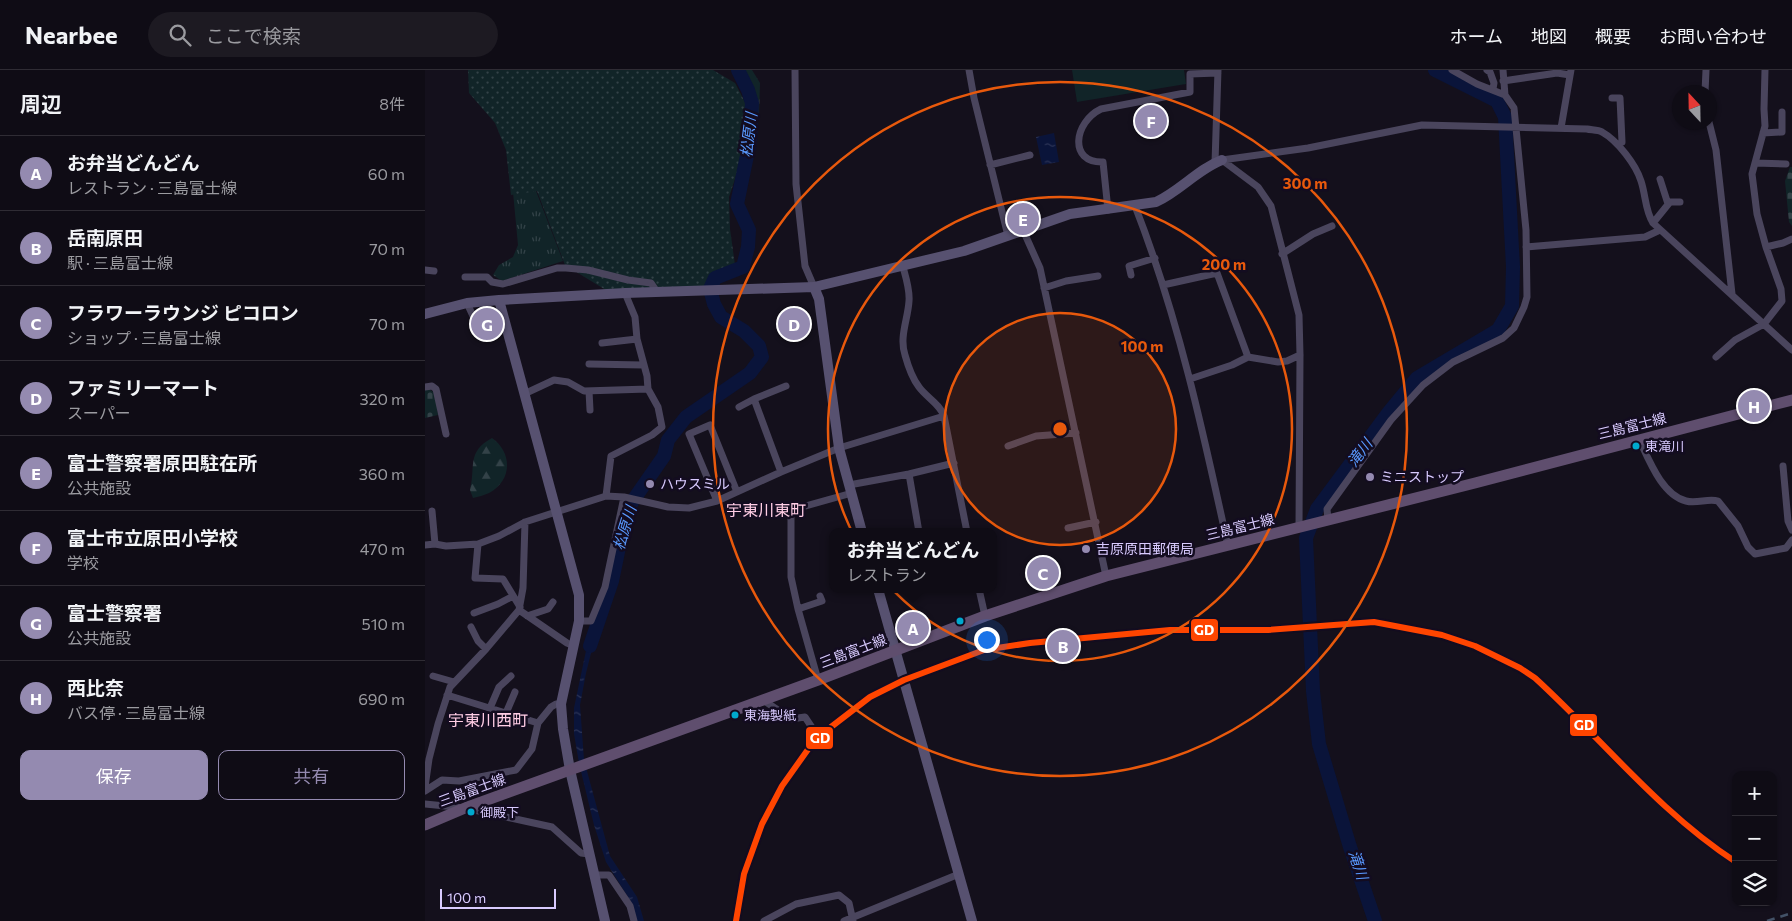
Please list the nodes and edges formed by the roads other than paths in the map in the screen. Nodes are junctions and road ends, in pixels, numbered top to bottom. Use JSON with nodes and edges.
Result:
{"nodes":[{"id":1,"x":795,"y":70,"type":"edge"},
{"id":2,"x":969,"y":70,"type":"edge"},
{"id":3,"x":1452,"y":70,"type":"edge"},
{"id":4,"x":1487,"y":70,"type":"edge"},
{"id":5,"x":1503,"y":70,"type":"edge"},
{"id":6,"x":1706,"y":70,"type":"edge"},
{"id":7,"x":1765,"y":70,"type":"edge"},
{"id":8,"x":1218,"y":72,"type":"edge"},
{"id":9,"x":1571,"y":72,"type":"edge"},
{"id":10,"x":1503,"y":81,"type":"junction"},
{"id":11,"x":1705,"y":85,"type":"edge"},
{"id":12,"x":1493,"y":89,"type":"junction"},
{"id":13,"x":1505,"y":95,"type":"junction"},
{"id":14,"x":1612,"y":98,"type":"dead end"},
{"id":15,"x":1782,"y":112,"type":"dead end"},
{"id":16,"x":1516,"y":128,"type":"junction"},
{"id":17,"x":1561,"y":128,"type":"junction"},
{"id":18,"x":1711,"y":130,"type":"edge"},
{"id":19,"x":1763,"y":133,"type":"junction"},
{"id":20,"x":1622,"y":142,"type":"dead end"},
{"id":21,"x":1030,"y":155,"type":"dead end"},
{"id":22,"x":1218,"y":162,"type":"junction"},
{"id":23,"x":1755,"y":163,"type":"junction"},
{"id":24,"x":1786,"y":164,"type":"dead end"},
{"id":25,"x":991,"y":165,"type":"junction"},
{"id":26,"x":1660,"y":179,"type":"dead end"},
{"id":27,"x":1680,"y":202,"type":"dead end"},
{"id":28,"x":1668,"y":204,"type":"junction"},
{"id":29,"x":1135,"y":206,"type":"junction"},
{"id":30,"x":1108,"y":210,"type":"junction"},
{"id":31,"x":1653,"y":223,"type":"junction"},
{"id":32,"x":1331,"y":226,"type":"dead end"},
{"id":33,"x":1023,"y":230,"type":"junction"},
{"id":34,"x":1660,"y":230,"type":"junction"},
{"id":35,"x":1008,"y":236,"type":"junction"},
{"id":36,"x":1792,"y":239,"type":"edge"},
{"id":37,"x":1526,"y":247,"type":"junction"},
{"id":38,"x":1766,"y":247,"type":"junction"},
{"id":39,"x":1282,"y":254,"type":"junction"},
{"id":40,"x":1155,"y":258,"type":"junction"},
{"id":41,"x":903,"y":267,"type":"junction"},
{"id":42,"x":425,"y":270,"type":"edge"},
{"id":43,"x":433,"y":271,"type":"dead end"},
{"id":44,"x":1131,"y":275,"type":"dead end"},
{"id":45,"x":1098,"y":276,"type":"dead end"},
{"id":46,"x":465,"y":277,"type":"dead end"},
{"id":47,"x":1163,"y":285,"type":"junction"},
{"id":48,"x":814,"y":286,"type":"junction"},
{"id":49,"x":1044,"y":288,"type":"junction"},
{"id":50,"x":657,"y":292,"type":"junction"},
{"id":51,"x":625,"y":293,"type":"junction"},
{"id":52,"x":1732,"y":294,"type":"junction"},
{"id":53,"x":499,"y":300,"type":"junction"},
{"id":54,"x":467,"y":303,"type":"junction"},
{"id":55,"x":425,"y":314,"type":"edge"},
{"id":56,"x":1764,"y":324,"type":"junction"},
{"id":57,"x":479,"y":329,"type":"dead end"},
{"id":58,"x":637,"y":339,"type":"junction"},
{"id":59,"x":601,"y":343,"type":"dead end"},
{"id":60,"x":1792,"y":350,"type":"edge"},
{"id":61,"x":1300,"y":355,"type":"junction"},
{"id":62,"x":1716,"y":356,"type":"dead end"},
{"id":63,"x":1248,"y":357,"type":"junction"},
{"id":64,"x":589,"y":364,"type":"dead end"},
{"id":65,"x":643,"y":365,"type":"junction"},
{"id":66,"x":1190,"y":379,"type":"junction"},
{"id":67,"x":786,"y":386,"type":"dead end"},
{"id":68,"x":425,"y":387,"type":"edge"},
{"id":69,"x":648,"y":389,"type":"junction"},
{"id":70,"x":589,"y":391,"type":"junction"},
{"id":71,"x":525,"y":394,"type":"junction"},
{"id":72,"x":754,"y":399,"type":"junction"},
{"id":73,"x":1792,"y":400,"type":"edge"},
{"id":74,"x":739,"y":407,"type":"dead end"},
{"id":75,"x":589,"y":410,"type":"dead end"},
{"id":76,"x":944,"y":416,"type":"junction"},
{"id":77,"x":1076,"y":433,"type":"junction"},
{"id":78,"x":446,"y":434,"type":"dead end"},
{"id":79,"x":1639,"y":439,"type":"junction"},
{"id":80,"x":1008,"y":446,"type":"dead end"},
{"id":81,"x":839,"y":448,"type":"junction"},
{"id":82,"x":954,"y":463,"type":"junction"},
{"id":83,"x":1783,"y":466,"type":"dead end"},
{"id":84,"x":781,"y":472,"type":"junction"},
{"id":85,"x":909,"y":474,"type":"junction"},
{"id":86,"x":850,"y":489,"type":"junction"},
{"id":87,"x":737,"y":492,"type":"junction"},
{"id":88,"x":606,"y":496,"type":"junction"},
{"id":89,"x":626,"y":497,"type":"junction"},
{"id":90,"x":717,"y":501,"type":"junction"},
{"id":91,"x":432,"y":511,"type":"dead end"},
{"id":92,"x":557,"y":511,"type":"junction"},
{"id":93,"x":525,"y":522,"type":"junction"},
{"id":94,"x":1096,"y":522,"type":"junction"},
{"id":95,"x":1322,"y":522,"type":"junction"},
{"id":96,"x":1301,"y":527,"type":"junction"},
{"id":97,"x":861,"y":528,"type":"edge"},
{"id":98,"x":918,"y":528,"type":"edge"},
{"id":99,"x":966,"y":528,"type":"edge"},
{"id":100,"x":1068,"y":528,"type":"dead end"},
{"id":101,"x":1792,"y":530,"type":"edge"},
{"id":102,"x":1792,"y":540,"type":"edge"},
{"id":103,"x":435,"y":544,"type":"junction"},
{"id":104,"x":478,"y":544,"type":"junction"},
{"id":105,"x":425,"y":545,"type":"edge"},
{"id":106,"x":1228,"y":546,"type":"junction"},
{"id":107,"x":1106,"y":576,"type":"junction"},
{"id":108,"x":879,"y":593,"type":"edge"},
{"id":109,"x":980,"y":593,"type":"edge"},
{"id":110,"x":513,"y":596,"type":"junction"},
{"id":111,"x":820,"y":596,"type":"dead end"},
{"id":112,"x":553,"y":602,"type":"dead end"},
{"id":113,"x":520,"y":609,"type":"junction"},
{"id":114,"x":798,"y":609,"type":"junction"},
{"id":115,"x":474,"y":613,"type":"dead end"},
{"id":116,"x":527,"y":616,"type":"junction"},
{"id":117,"x":985,"y":616,"type":"junction"},
{"id":118,"x":579,"y":621,"type":"junction"},
{"id":119,"x":471,"y":628,"type":"dead end"},
{"id":120,"x":574,"y":646,"type":"junction"},
{"id":121,"x":486,"y":649,"type":"junction"},
{"id":122,"x":895,"y":651,"type":"junction"},
{"id":123,"x":433,"y":676,"type":"dead end"},
{"id":124,"x":511,"y":676,"type":"dead end"},
{"id":125,"x":819,"y":680,"type":"junction"},
{"id":126,"x":455,"y":682,"type":"junction"},
{"id":127,"x":515,"y":692,"type":"dead end"},
{"id":128,"x":447,"y":695,"type":"junction"},
{"id":129,"x":763,"y":700,"type":"junction"},
{"id":130,"x":561,"y":704,"type":"junction"},
{"id":131,"x":490,"y":708,"type":"junction"},
{"id":132,"x":507,"y":713,"type":"junction"},
{"id":133,"x":538,"y":723,"type":"junction"},
{"id":134,"x":815,"y":732,"type":"dead end"},
{"id":135,"x":578,"y":767,"type":"junction"},
{"id":136,"x":425,"y":787,"type":"edge"},
{"id":137,"x":425,"y":791,"type":"edge"},
{"id":138,"x":425,"y":804,"type":"edge"},
{"id":139,"x":465,"y":808,"type":"junction"},
{"id":140,"x":425,"y":825,"type":"edge"},
{"id":141,"x":589,"y":854,"type":"junction"},
{"id":142,"x":959,"y":874,"type":"junction"},
{"id":143,"x":594,"y":875,"type":"junction"},
{"id":144,"x":853,"y":919,"type":"edge"},
{"id":145,"x":605,"y":921,"type":"edge"},
{"id":146,"x":634,"y":921,"type":"edge"},
{"id":147,"x":764,"y":921,"type":"edge"},
{"id":148,"x":844,"y":921,"type":"edge"},
{"id":149,"x":972,"y":921,"type":"edge"}],
"edges":[{"from":1,"to":48,"type":"street"},
{"from":2,"to":25,"type":"street"},
{"from":3,"to":12,"type":"street"},
{"from":4,"to":12,"type":"street"},
{"from":5,"to":10,"type":"street"},
{"from":6,"to":11,"type":"street"},
{"from":7,"to":19,"type":"street"},
{"from":8,"to":22,"type":"street"},
{"from":8,"to":30,"type":"street"},
{"from":9,"to":10,"type":"street"},
{"from":9,"to":17,"type":"street"},
{"from":10,"to":13,"type":"street"},
{"from":12,"to":13,"type":"street"},
{"from":13,"to":16,"type":"street"},
{"from":14,"to":20,"type":"street"},
{"from":15,"to":19,"type":"street"},
{"from":16,"to":17,"type":"street"},
{"from":16,"to":22,"type":"street"},
{"from":16,"to":37,"type":"street"},
{"from":17,"to":31,"type":"street"},
{"from":18,"to":52,"type":"street"},
{"from":19,"to":23,"type":"street"},
{"from":21,"to":25,"type":"street"},
{"from":22,"to":29,"type":"street"},
{"from":22,"to":39,"type":"street"},
{"from":23,"to":24,"type":"street"},
{"from":23,"to":38,"type":"street"},
{"from":25,"to":35,"type":"street"},
{"from":26,"to":28,"type":"street"},
{"from":27,"to":28,"type":"street"},
{"from":28,"to":31,"type":"street"},
{"from":29,"to":30,"type":"street"},
{"from":29,"to":40,"type":"street"},
{"from":30,"to":33,"type":"street"},
{"from":31,"to":34,"type":"street"},
{"from":32,"to":39,"type":"street"},
{"from":33,"to":35,"type":"street"},
{"from":33,"to":49,"type":"street"},
{"from":34,"to":37,"type":"street"},
{"from":34,"to":52,"type":"street"},
{"from":35,"to":41,"type":"street"},
{"from":36,"to":38,"type":"street"},
{"from":37,"to":95,"type":"street"},
{"from":38,"to":56,"type":"street"},
{"from":39,"to":61,"type":"street"},
{"from":40,"to":44,"type":"street"},
{"from":40,"to":47,"type":"street"},
{"from":41,"to":48,"type":"street"},
{"from":41,"to":76,"type":"street"},
{"from":42,"to":43,"type":"street"},
{"from":45,"to":49,"type":"street"},
{"from":46,"to":50,"type":"street"},
{"from":47,"to":63,"type":"street"},
{"from":47,"to":66,"type":"street"},
{"from":48,"to":50,"type":"street"},
{"from":48,"to":81,"type":"street"},
{"from":49,"to":77,"type":"street"},
{"from":50,"to":51,"type":"street"},
{"from":51,"to":53,"type":"street"},
{"from":51,"to":58,"type":"street"},
{"from":52,"to":56,"type":"street"},
{"from":53,"to":54,"type":"street"},
{"from":53,"to":71,"type":"street"},
{"from":54,"to":55,"type":"street"},
{"from":54,"to":57,"type":"street"},
{"from":56,"to":60,"type":"street"},
{"from":56,"to":62,"type":"street"},
{"from":58,"to":59,"type":"street"},
{"from":58,"to":65,"type":"street"},
{"from":61,"to":63,"type":"street"},
{"from":61,"to":96,"type":"street"},
{"from":63,"to":66,"type":"street"},
{"from":64,"to":65,"type":"street"},
{"from":65,"to":69,"type":"street"},
{"from":66,"to":106,"type":"street"},
{"from":67,"to":72,"type":"street"},
{"from":68,"to":78,"type":"street"},
{"from":69,"to":70,"type":"street"},
{"from":69,"to":88,"type":"street"},
{"from":70,"to":71,"type":"street"},
{"from":70,"to":75,"type":"street"},
{"from":71,"to":92,"type":"street"},
{"from":72,"to":74,"type":"street"},
{"from":72,"to":84,"type":"street"},
{"from":73,"to":79,"type":"main road","name":"三島富士線"},
{"from":76,"to":81,"type":"street"},
{"from":76,"to":82,"type":"street"},
{"from":77,"to":80,"type":"street"},
{"from":77,"to":94,"type":"street"},
{"from":79,"to":95,"type":"main road","name":"三島富士線"},
{"from":79,"to":102,"type":"street"},
{"from":81,"to":84,"type":"street"},
{"from":81,"to":86,"type":"street"},
{"from":82,"to":85,"type":"street"},
{"from":82,"to":99,"type":"street"},
{"from":83,"to":101,"type":"street"},
{"from":84,"to":87,"type":"street"},
{"from":85,"to":86,"type":"street"},
{"from":85,"to":98,"type":"street"},
{"from":86,"to":97,"type":"street"},
{"from":86,"to":114,"type":"street"},
{"from":87,"to":90,"type":"street"},
{"from":87,"to":90,"type":"street"},
{"from":88,"to":89,"type":"street"},
{"from":88,"to":92,"type":"street"},
{"from":89,"to":90,"type":"street"},
{"from":89,"to":118,"type":"street"},
{"from":91,"to":103,"type":"street"},
{"from":92,"to":93,"type":"street"},
{"from":92,"to":118,"type":"street"},
{"from":93,"to":104,"type":"street"},
{"from":93,"to":113,"type":"street"},
{"from":94,"to":100,"type":"street"},
{"from":94,"to":107,"type":"street"},
{"from":95,"to":96,"type":"main road","name":"三島富士線"},
{"from":96,"to":106,"type":"main road","name":"三島富士線"},
{"from":103,"to":104,"type":"street"},
{"from":103,"to":105,"type":"street"},
{"from":104,"to":110,"type":"street"},
{"from":106,"to":107,"type":"main road","name":"三島富士線"},
{"from":107,"to":117,"type":"main road","name":"三島富士線"},
{"from":108,"to":122,"type":"street"},
{"from":109,"to":117,"type":"street"},
{"from":110,"to":113,"type":"street"},
{"from":110,"to":115,"type":"street"},
{"from":111,"to":114,"type":"street"},
{"from":112,"to":116,"type":"street"},
{"from":113,"to":116,"type":"street"},
{"from":113,"to":121,"type":"street"},
{"from":114,"to":125,"type":"street"},
{"from":116,"to":120,"type":"street"},
{"from":117,"to":122,"type":"main road","name":"三島富士線"},
{"from":118,"to":120,"type":"street"},
{"from":119,"to":121,"type":"street"},
{"from":120,"to":130,"type":"street"},
{"from":121,"to":126,"type":"street"},
{"from":122,"to":125,"type":"main road","name":"三島富士線"},
{"from":122,"to":142,"type":"street"},
{"from":123,"to":126,"type":"street"},
{"from":124,"to":131,"type":"street"},
{"from":125,"to":129,"type":"main road","name":"三島富士線"},
{"from":126,"to":128,"type":"street"},
{"from":127,"to":132,"type":"street"},
{"from":128,"to":131,"type":"street"},
{"from":128,"to":136,"type":"street"},
{"from":129,"to":134,"type":"street"},
{"from":129,"to":135,"type":"main road","name":"三島富士線"},
{"from":130,"to":133,"type":"street"},
{"from":130,"to":135,"type":"street"},
{"from":131,"to":132,"type":"street"},
{"from":132,"to":133,"type":"street"},
{"from":133,"to":137,"type":"street"},
{"from":135,"to":139,"type":"main road","name":"三島富士線"},
{"from":135,"to":141,"type":"street"},
{"from":138,"to":139,"type":"street"},
{"from":139,"to":140,"type":"main road","name":"三島富士線"},
{"from":139,"to":141,"type":"street"},
{"from":141,"to":143,"type":"street"},
{"from":142,"to":144,"type":"street"},
{"from":142,"to":149,"type":"street"},
{"from":143,"to":145,"type":"street"},
{"from":143,"to":146,"type":"street"},
{"from":144,"to":147,"type":"street"},
{"from":144,"to":148,"type":"street"}]}
